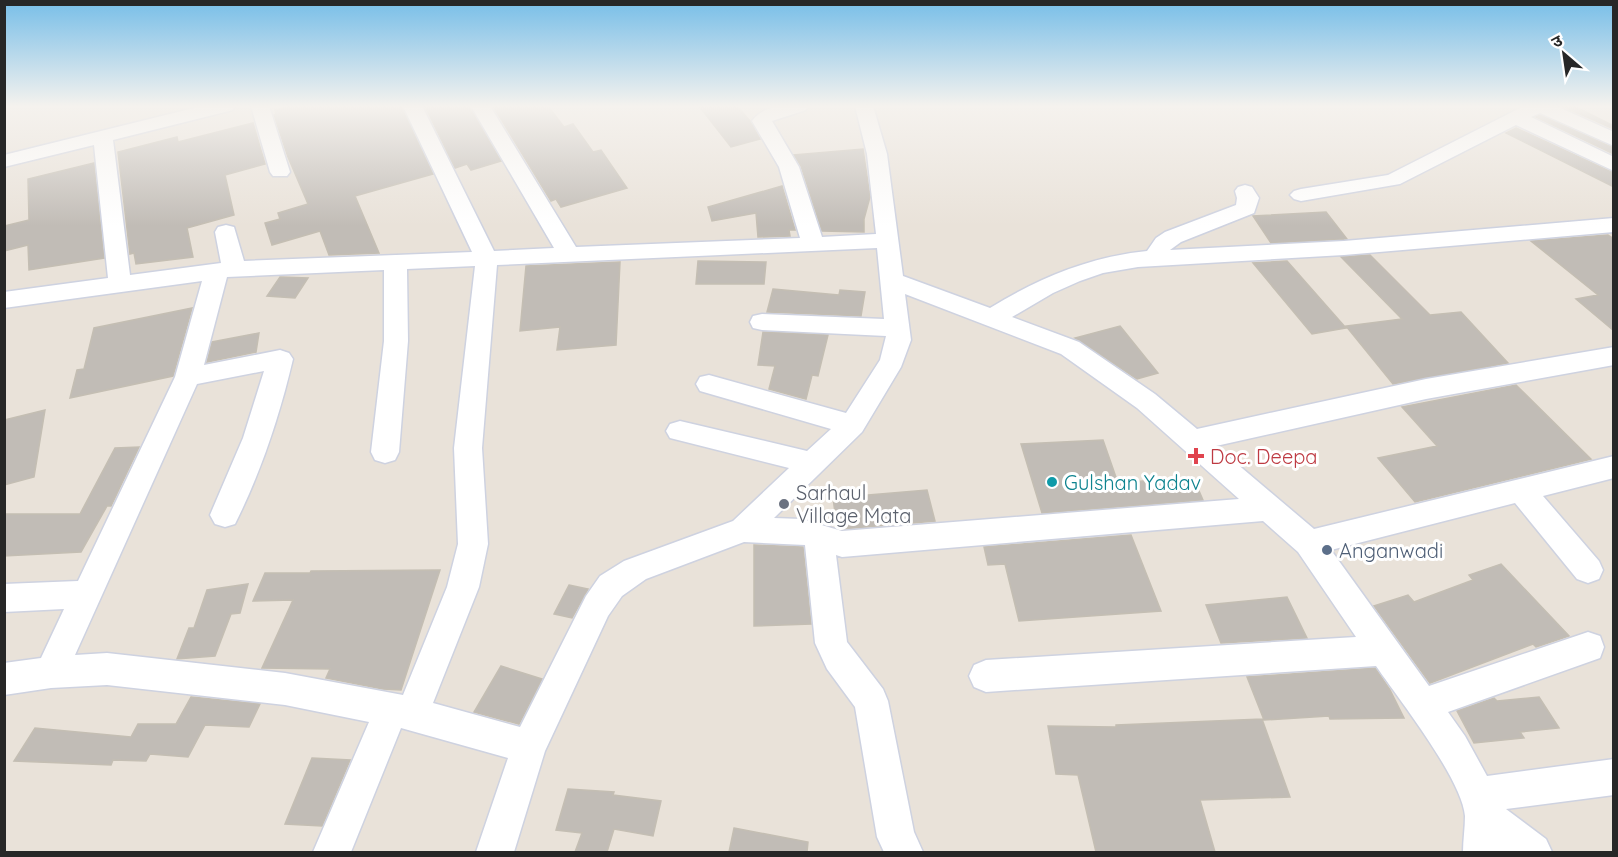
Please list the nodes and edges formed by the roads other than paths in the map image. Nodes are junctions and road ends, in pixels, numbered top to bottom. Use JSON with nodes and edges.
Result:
{"nodes":[{"id":1,"x":66,"y":146,"type":"edge"},
{"id":2,"x":104,"y":146,"type":"edge"},
{"id":3,"x":272,"y":146,"type":"edge"},
{"id":4,"x":432,"y":146,"type":"edge"},
{"id":5,"x":504,"y":146,"type":"edge"},
{"id":6,"x":777,"y":146,"type":"edge"},
{"id":7,"x":875,"y":146,"type":"edge"},
{"id":8,"x":1461,"y":146,"type":"edge"},
{"id":9,"x":1575,"y":146,"type":"edge"},
{"id":10,"x":4,"y":161,"type":"edge"},
{"id":11,"x":1614,"y":165,"type":"edge"},
{"id":12,"x":280,"y":172,"type":"dead end"},
{"id":13,"x":1245,"y":191,"type":"dead end"},
{"id":14,"x":1301,"y":195,"type":"dead end"},
{"id":15,"x":1614,"y":225,"type":"edge"},
{"id":16,"x":226,"y":232,"type":"dead end"},
{"id":17,"x":885,"y":242,"type":"junction"},
{"id":18,"x":813,"y":244,"type":"junction"},
{"id":19,"x":570,"y":256,"type":"junction"},
{"id":20,"x":486,"y":259,"type":"junction"},
{"id":21,"x":1159,"y":259,"type":"junction"},
{"id":22,"x":395,"y":263,"type":"junction"},
{"id":23,"x":226,"y":269,"type":"junction"},
{"id":24,"x":891,"y":280,"type":"junction"},
{"id":25,"x":120,"y":286,"type":"junction"},
{"id":26,"x":4,"y":300,"type":"edge"},
{"id":27,"x":994,"y":317,"type":"junction"},
{"id":28,"x":762,"y":322,"type":"dead end"},
{"id":29,"x":897,"y":328,"type":"junction"},
{"id":30,"x":1614,"y":356,"type":"edge"},
{"id":31,"x":188,"y":377,"type":"junction"},
{"id":32,"x":709,"y":384,"type":"dead end"},
{"id":33,"x":852,"y":425,"type":"junction"},
{"id":34,"x":680,"y":431,"type":"dead end"},
{"id":35,"x":1191,"y":441,"type":"junction"},
{"id":36,"x":385,"y":452,"type":"dead end"},
{"id":37,"x":812,"y":463,"type":"junction"},
{"id":38,"x":1614,"y":467,"type":"edge"},
{"id":39,"x":1521,"y":490,"type":"junction"},
{"id":40,"x":1270,"y":508,"type":"junction"},
{"id":41,"x":225,"y":515,"type":"dead end"},
{"id":42,"x":743,"y":530,"type":"junction"},
{"id":43,"x":819,"y":538,"type":"junction"},
{"id":44,"x":1309,"y":543,"type":"junction"},
{"id":45,"x":1588,"y":570,"type":"dead end"},
{"id":46,"x":87,"y":594,"type":"junction"},
{"id":47,"x":4,"y":598,"type":"edge"},
{"id":48,"x":1588,"y":647,"type":"dead end"},
{"id":49,"x":1384,"y":650,"type":"junction"},
{"id":50,"x":51,"y":672,"type":"junction"},
{"id":51,"x":986,"y":676,"type":"dead end"},
{"id":52,"x":4,"y":679,"type":"edge"},
{"id":53,"x":1424,"y":704,"type":"junction"},
{"id":54,"x":401,"y":712,"type":"junction"},
{"id":55,"x":530,"y":747,"type":"junction"},
{"id":56,"x":1614,"y":777,"type":"edge"},
{"id":57,"x":1480,"y":805,"type":"junction"},
{"id":58,"x":332,"y":852,"type":"edge"},
{"id":59,"x":495,"y":852,"type":"edge"},
{"id":60,"x":904,"y":852,"type":"edge"},
{"id":61,"x":1482,"y":852,"type":"edge"},
{"id":62,"x":1533,"y":852,"type":"edge"}],
"edges":[{"from":1,"to":10,"type":"street"},
{"from":2,"to":25,"type":"street"},
{"from":3,"to":12,"type":"street"},
{"from":4,"to":20,"type":"street"},
{"from":5,"to":19,"type":"street"},
{"from":6,"to":18,"type":"street"},
{"from":7,"to":17,"type":"street"},
{"from":8,"to":14,"type":"street"},
{"from":9,"to":11,"type":"street"},
{"from":13,"to":21,"type":"street"},
{"from":15,"to":21,"type":"street"},
{"from":16,"to":23,"type":"street"},
{"from":17,"to":18,"type":"street"},
{"from":17,"to":24,"type":"street"},
{"from":18,"to":19,"type":"street"},
{"from":19,"to":20,"type":"street"},
{"from":20,"to":22,"type":"street"},
{"from":20,"to":54,"type":"street"},
{"from":21,"to":27,"type":"street"},
{"from":22,"to":23,"type":"street"},
{"from":22,"to":36,"type":"street"},
{"from":23,"to":25,"type":"street"},
{"from":23,"to":31,"type":"street"},
{"from":24,"to":27,"type":"street"},
{"from":24,"to":29,"type":"street"},
{"from":25,"to":26,"type":"street"},
{"from":27,"to":35,"type":"street"},
{"from":28,"to":29,"type":"street"},
{"from":29,"to":33,"type":"street"},
{"from":30,"to":35,"type":"street"},
{"from":31,"to":41,"type":"street"},
{"from":31,"to":46,"type":"street"},
{"from":32,"to":33,"type":"street"},
{"from":33,"to":37,"type":"street"},
{"from":34,"to":37,"type":"street"},
{"from":35,"to":40,"type":"street"},
{"from":37,"to":42,"type":"street"},
{"from":38,"to":39,"type":"street"},
{"from":39,"to":44,"type":"street"},
{"from":39,"to":45,"type":"street"},
{"from":40,"to":43,"type":"street"},
{"from":40,"to":44,"type":"street"},
{"from":42,"to":43,"type":"street"},
{"from":42,"to":55,"type":"street"},
{"from":43,"to":60,"type":"street"},
{"from":44,"to":49,"type":"street"},
{"from":46,"to":47,"type":"street"},
{"from":46,"to":50,"type":"street"},
{"from":48,"to":53,"type":"street"},
{"from":49,"to":51,"type":"street"},
{"from":49,"to":53,"type":"street"},
{"from":50,"to":52,"type":"street"},
{"from":50,"to":54,"type":"street"},
{"from":53,"to":57,"type":"street"},
{"from":54,"to":55,"type":"street"},
{"from":54,"to":58,"type":"street"},
{"from":55,"to":59,"type":"street"},
{"from":56,"to":57,"type":"street"},
{"from":57,"to":61,"type":"street"},
{"from":57,"to":62,"type":"street"}]}
